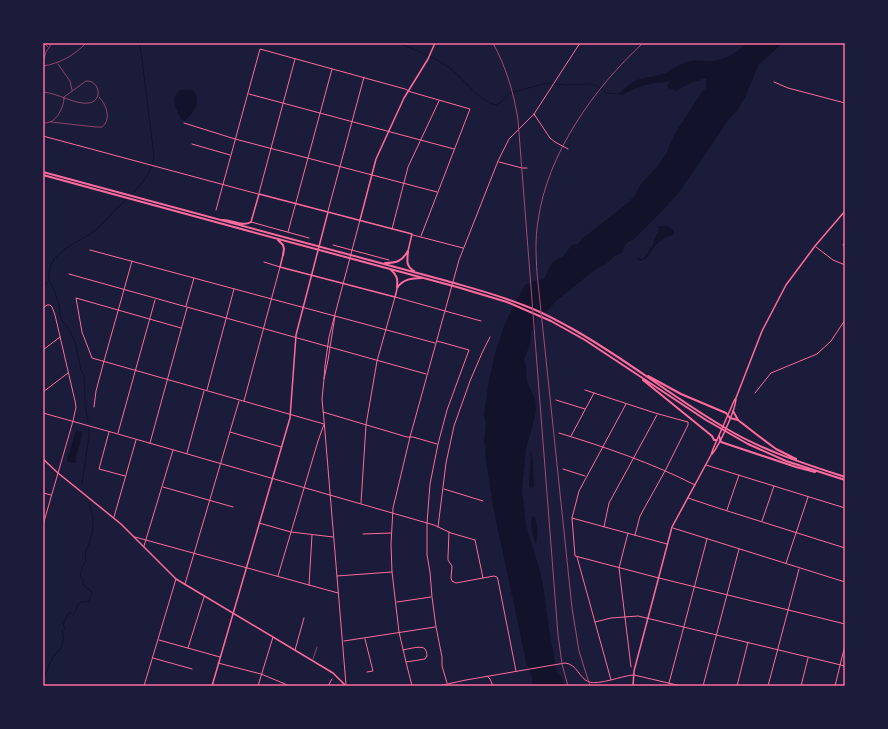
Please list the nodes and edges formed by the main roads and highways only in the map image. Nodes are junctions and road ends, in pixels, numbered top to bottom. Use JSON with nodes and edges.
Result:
{"nodes":[{"id":1,"x":435,"y":43,"type":"edge"},
{"id":2,"x":43,"y":173,"type":"edge"},
{"id":3,"x":134,"y":198,"type":"junction"},
{"id":4,"x":845,"y":211,"type":"edge"},
{"id":5,"x":328,"y":212,"type":"junction"},
{"id":6,"x":219,"y":220,"type":"junction"},
{"id":7,"x":360,"y":220,"type":"junction"},
{"id":8,"x":251,"y":222,"type":"joint"},
{"id":9,"x":275,"y":238,"type":"junction"},
{"id":10,"x":312,"y":246,"type":"junction"},
{"id":11,"x":408,"y":250,"type":"junction"},
{"id":12,"x":283,"y":255,"type":"joint"},
{"id":13,"x":358,"y":259,"type":"junction"},
{"id":14,"x":376,"y":262,"type":"junction"},
{"id":15,"x":387,"y":268,"type":"junction"},
{"id":16,"x":417,"y":273,"type":"junction"},
{"id":17,"x":312,"y":275,"type":"junction"},
{"id":18,"x":428,"y":279,"type":"junction"},
{"id":19,"x":447,"y":282,"type":"junction"},
{"id":20,"x":397,"y":288,"type":"junction"},
{"id":21,"x":552,"y":319,"type":"junction"},
{"id":22,"x":632,"y":366,"type":"junction"},
{"id":23,"x":633,"y":372,"type":"junction"},
{"id":24,"x":736,"y":398,"type":"junction"},
{"id":25,"x":733,"y":411,"type":"junction"},
{"id":26,"x":728,"y":414,"type":"junction"},
{"id":27,"x":730,"y":418,"type":"junction"},
{"id":28,"x":738,"y":420,"type":"junction"},
{"id":29,"x":719,"y":436,"type":"junction"},
{"id":30,"x":717,"y":440,"type":"junction"},
{"id":31,"x":720,"y":440,"type":"junction"},
{"id":32,"x":711,"y":455,"type":"junction"},
{"id":33,"x":43,"y":459,"type":"edge"},
{"id":34,"x":808,"y":465,"type":"junction"},
{"id":35,"x":845,"y":477,"type":"edge"},
{"id":36,"x":845,"y":480,"type":"edge"},
{"id":37,"x":233,"y":613,"type":"junction"},
{"id":38,"x":212,"y":686,"type":"edge"},
{"id":39,"x":346,"y":686,"type":"edge"},
{"id":40,"x":634,"y":686,"type":"edge"}],
"edges":[{"from":1,"to":7,"type":"main road"},
{"from":2,"to":3,"type":"highway"},
{"from":2,"to":3,"type":"highway"},
{"from":3,"to":6,"type":"highway"},
{"from":3,"to":9,"type":"highway"},
{"from":4,"to":24,"type":"main road"},
{"from":5,"to":7,"type":"main road"},
{"from":5,"to":8,"type":"main road"},
{"from":5,"to":17,"type":"main road"},
{"from":6,"to":8,"type":"highway"},
{"from":6,"to":10,"type":"highway"},
{"from":7,"to":11,"type":"main road"},
{"from":9,"to":10,"type":"highway"},
{"from":9,"to":12,"type":"highway"},
{"from":10,"to":13,"type":"highway"},
{"from":11,"to":14,"type":"highway"},
{"from":11,"to":16,"type":"highway"},
{"from":12,"to":17,"type":"main road"},
{"from":13,"to":14,"type":"highway"},
{"from":13,"to":15,"type":"highway"},
{"from":14,"to":16,"type":"highway"},
{"from":15,"to":18,"type":"highway"},
{"from":15,"to":20,"type":"highway"},
{"from":16,"to":19,"type":"highway"},
{"from":17,"to":20,"type":"main road"},
{"from":17,"to":37,"type":"main road"},
{"from":18,"to":19,"type":"highway"},
{"from":18,"to":20,"type":"highway"},
{"from":19,"to":21,"type":"highway"},
{"from":21,"to":22,"type":"highway"},
{"from":21,"to":23,"type":"highway"},
{"from":22,"to":26,"type":"highway"},
{"from":22,"to":34,"type":"highway"},
{"from":23,"to":30,"type":"highway"},
{"from":23,"to":36,"type":"highway"},
{"from":24,"to":25,"type":"main road"},
{"from":24,"to":26,"type":"main road"},
{"from":25,"to":27,"type":"main road"},
{"from":25,"to":28,"type":"highway"},
{"from":26,"to":27,"type":"highway"},
{"from":26,"to":29,"type":"main road"},
{"from":27,"to":28,"type":"highway"},
{"from":27,"to":31,"type":"main road"},
{"from":28,"to":34,"type":"highway"},
{"from":29,"to":30,"type":"main road"},
{"from":29,"to":31,"type":"highway"},
{"from":30,"to":32,"type":"main road"},
{"from":31,"to":32,"type":"main road"},
{"from":31,"to":36,"type":"highway"},
{"from":32,"to":40,"type":"main road"},
{"from":33,"to":37,"type":"main road"},
{"from":34,"to":35,"type":"highway"},
{"from":37,"to":38,"type":"main road"},
{"from":37,"to":39,"type":"main road"}]}
